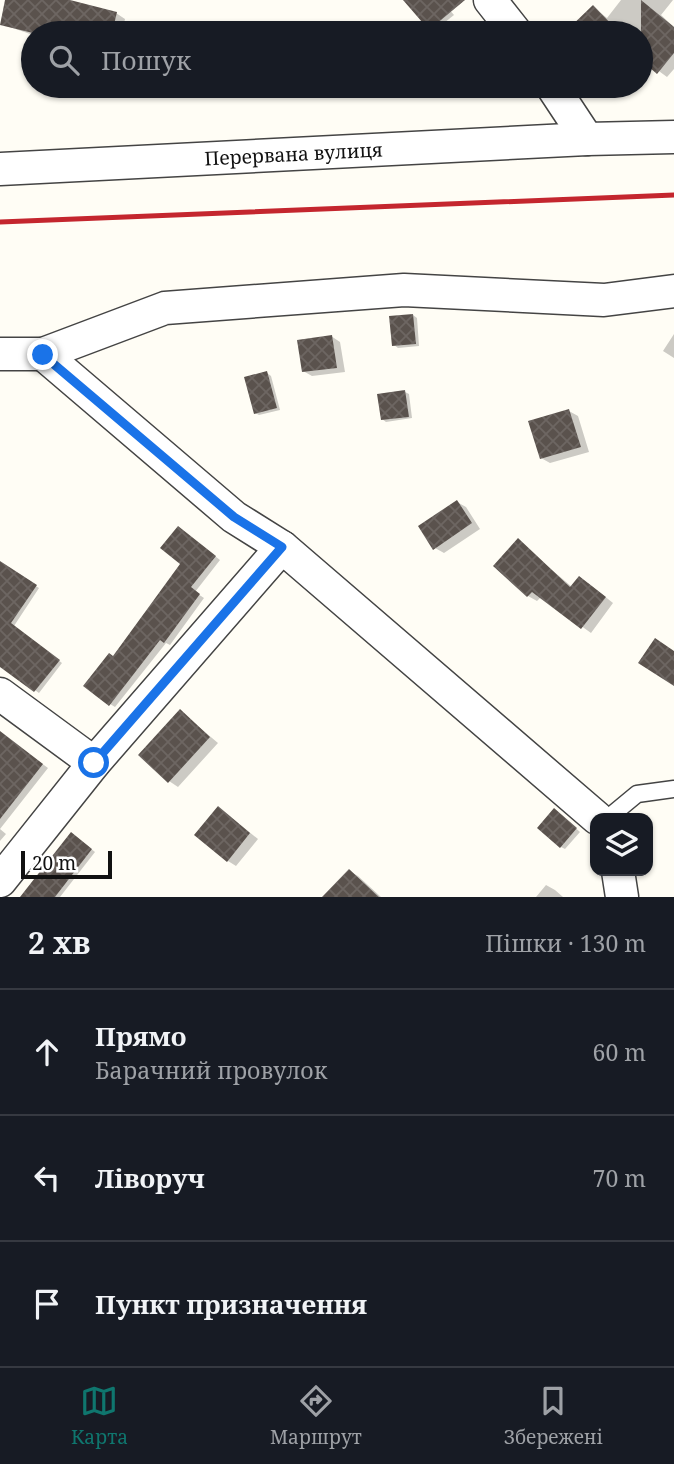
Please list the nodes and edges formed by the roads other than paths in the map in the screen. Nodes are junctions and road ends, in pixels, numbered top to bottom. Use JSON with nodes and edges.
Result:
{"nodes":[{"id":1,"x":490,"y":0,"type":"edge"},
{"id":2,"x":507,"y":21,"type":"edge"},
{"id":3,"x":560,"y":98,"type":"edge"},
{"id":4,"x":674,"y":138,"type":"edge"},
{"id":5,"x":587,"y":139,"type":"junction"},
{"id":6,"x":0,"y":169,"type":"edge"},
{"id":7,"x":674,"y":291,"type":"edge"},
{"id":8,"x":0,"y":354,"type":"edge"},
{"id":9,"x":43,"y":355,"type":"junction"},
{"id":10,"x":282,"y":547,"type":"junction"},
{"id":11,"x":0,"y":694,"type":"edge"},
{"id":12,"x":94,"y":763,"type":"junction"},
{"id":13,"x":674,"y":789,"type":"edge"},
{"id":14,"x":591,"y":813,"type":"edge"},
{"id":15,"x":614,"y":813,"type":"edge"},
{"id":16,"x":619,"y":876,"type":"edge"},
{"id":17,"x":0,"y":881,"type":"edge"},
{"id":18,"x":622,"y":897,"type":"edge"}],
"edges":[{"from":1,"to":2,"type":"street"},
{"from":3,"to":5,"type":"street"},
{"from":4,"to":5,"type":"street","name":"Перервана вулиця"},
{"from":5,"to":6,"type":"street","name":"Перервана вулиця"},
{"from":7,"to":9,"type":"street"},
{"from":8,"to":9,"type":"street"},
{"from":9,"to":10,"type":"street"},
{"from":10,"to":12,"type":"street"},
{"from":10,"to":14,"type":"street"},
{"from":11,"to":12,"type":"street"},
{"from":12,"to":17,"type":"street"},
{"from":13,"to":15,"type":"lane"},
{"from":16,"to":18,"type":"street"}]}
